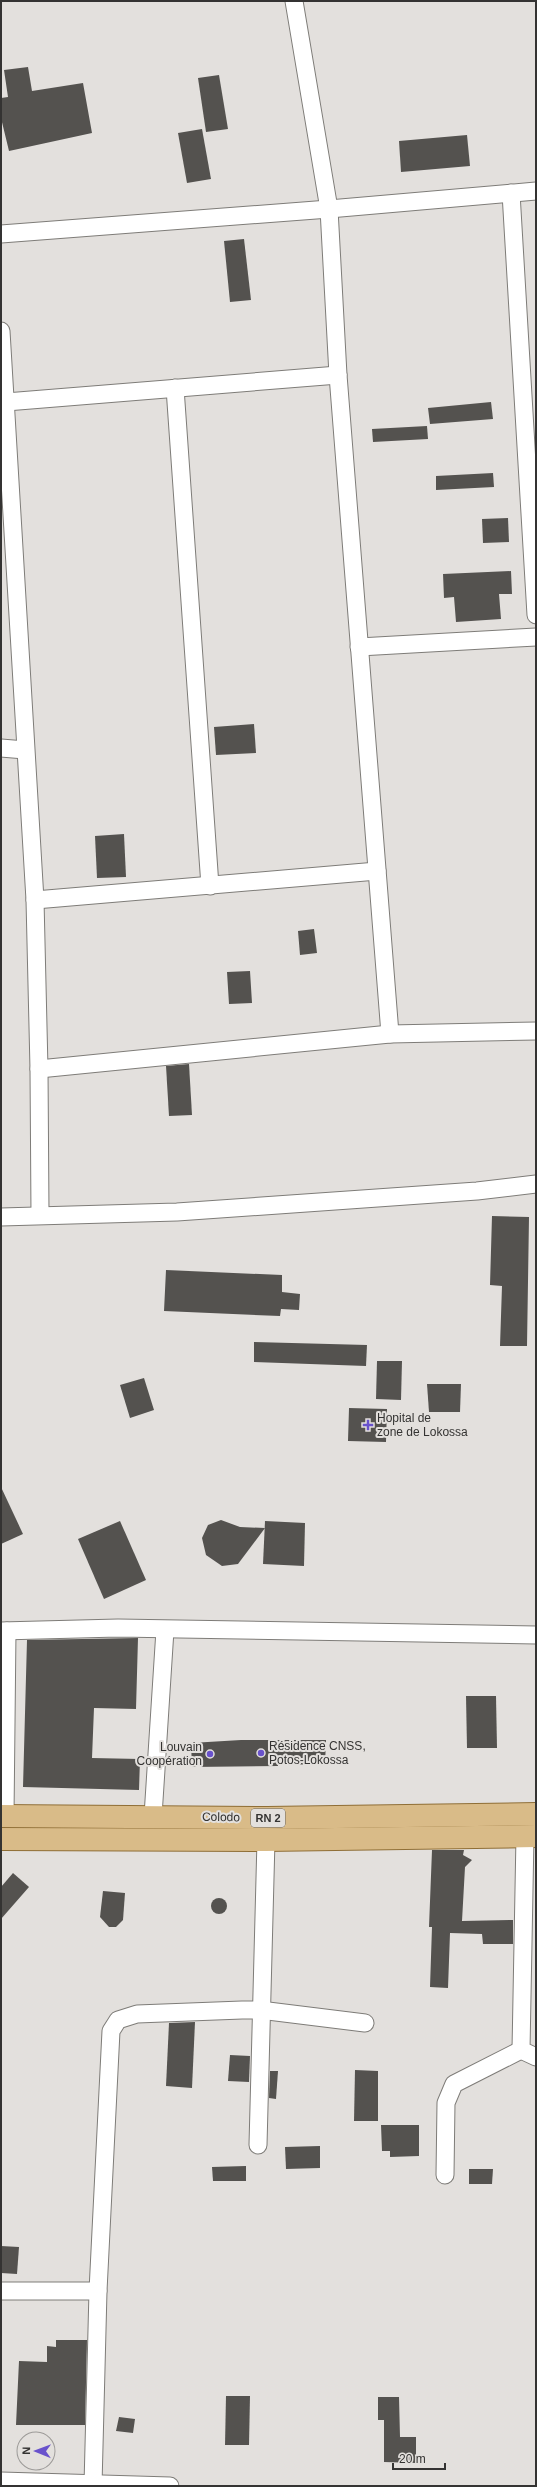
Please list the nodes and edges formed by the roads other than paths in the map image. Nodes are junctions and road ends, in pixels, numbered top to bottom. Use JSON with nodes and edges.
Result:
{"nodes":[{"id":1,"x":294,"y":1,"type":"edge"},
{"id":2,"x":536,"y":191,"type":"edge"},
{"id":3,"x":511,"y":193,"type":"junction"},
{"id":4,"x":329,"y":209,"type":"junction"},
{"id":5,"x":1,"y":234,"type":"edge"},
{"id":6,"x":1,"y":331,"type":"edge"},
{"id":7,"x":338,"y":375,"type":"junction"},
{"id":8,"x":175,"y":388,"type":"junction"},
{"id":9,"x":6,"y":402,"type":"junction"},
{"id":10,"x":536,"y":615,"type":"edge"},
{"id":11,"x":536,"y":637,"type":"edge"},
{"id":12,"x":359,"y":646,"type":"junction"},
{"id":13,"x":1,"y":748,"type":"edge"},
{"id":14,"x":25,"y":750,"type":"junction"},
{"id":15,"x":377,"y":871,"type":"junction"},
{"id":16,"x":210,"y":886,"type":"junction"},
{"id":17,"x":35,"y":900,"type":"junction"},
{"id":18,"x":536,"y":1031,"type":"edge"},
{"id":19,"x":390,"y":1034,"type":"junction"},
{"id":20,"x":39,"y":1068,"type":"junction"},
{"id":21,"x":536,"y":1184,"type":"edge"},
{"id":22,"x":40,"y":1215,"type":"junction"},
{"id":23,"x":1,"y":1217,"type":"edge"},
{"id":24,"x":165,"y":1630,"type":"junction"},
{"id":25,"x":4,"y":1631,"type":"edge"},
{"id":26,"x":536,"y":1635,"type":"edge"},
{"id":27,"x":536,"y":1814,"type":"edge"},
{"id":28,"x":3,"y":1816,"type":"edge"},
{"id":29,"x":153,"y":1816,"type":"junction"},
{"id":30,"x":530,"y":1836,"type":"edge"},
{"id":31,"x":1,"y":1838,"type":"edge"},
{"id":32,"x":266,"y":1840,"type":"junction"},
{"id":33,"x":260,"y":2010,"type":"junction"},
{"id":34,"x":365,"y":2023,"type":"dead end"},
{"id":35,"x":529,"y":2053,"type":"edge"},
{"id":36,"x":258,"y":2145,"type":"dead end"},
{"id":37,"x":445,"y":2175,"type":"dead end"},
{"id":38,"x":1,"y":2291,"type":"edge"},
{"id":39,"x":98,"y":2291,"type":"junction"},
{"id":40,"x":1,"y":2481,"type":"edge"},
{"id":41,"x":93,"y":2485,"type":"junction"},
{"id":42,"x":170,"y":2486,"type":"edge"}],
"edges":[{"from":1,"to":4,"type":"street"},
{"from":2,"to":3,"type":"street"},
{"from":3,"to":4,"type":"street"},
{"from":3,"to":10,"type":"street"},
{"from":4,"to":5,"type":"street"},
{"from":4,"to":7,"type":"street"},
{"from":6,"to":9,"type":"street"},
{"from":7,"to":8,"type":"street"},
{"from":7,"to":12,"type":"street"},
{"from":8,"to":9,"type":"street"},
{"from":8,"to":16,"type":"street"},
{"from":9,"to":14,"type":"street"},
{"from":11,"to":12,"type":"street"},
{"from":12,"to":15,"type":"street"},
{"from":13,"to":14,"type":"street"},
{"from":14,"to":17,"type":"street"},
{"from":15,"to":16,"type":"street"},
{"from":15,"to":19,"type":"street"},
{"from":16,"to":17,"type":"street"},
{"from":17,"to":20,"type":"street"},
{"from":18,"to":19,"type":"street"},
{"from":19,"to":20,"type":"street"},
{"from":20,"to":22,"type":"street"},
{"from":21,"to":22,"type":"street"},
{"from":22,"to":23,"type":"street"},
{"from":24,"to":25,"type":"street"},
{"from":24,"to":26,"type":"street"},
{"from":24,"to":29,"type":"street"},
{"from":25,"to":28,"type":"street"},
{"from":27,"to":29,"type":"main road","name":"Colodo","number":"RN 2"},
{"from":28,"to":29,"type":"main road","name":"Colodo","number":"RN 2"},
{"from":30,"to":32,"type":"main road","name":"Colodo","number":"RN 2"},
{"from":30,"to":35,"type":"street"},
{"from":31,"to":32,"type":"main road","name":"Colodo","number":"RN 2"},
{"from":32,"to":33,"type":"street"},
{"from":33,"to":34,"type":"street"},
{"from":33,"to":36,"type":"street"},
{"from":33,"to":39,"type":"street"},
{"from":35,"to":37,"type":"street"},
{"from":38,"to":39,"type":"street"},
{"from":39,"to":41,"type":"street"},
{"from":40,"to":41,"type":"street"},
{"from":41,"to":42,"type":"street"}]}
